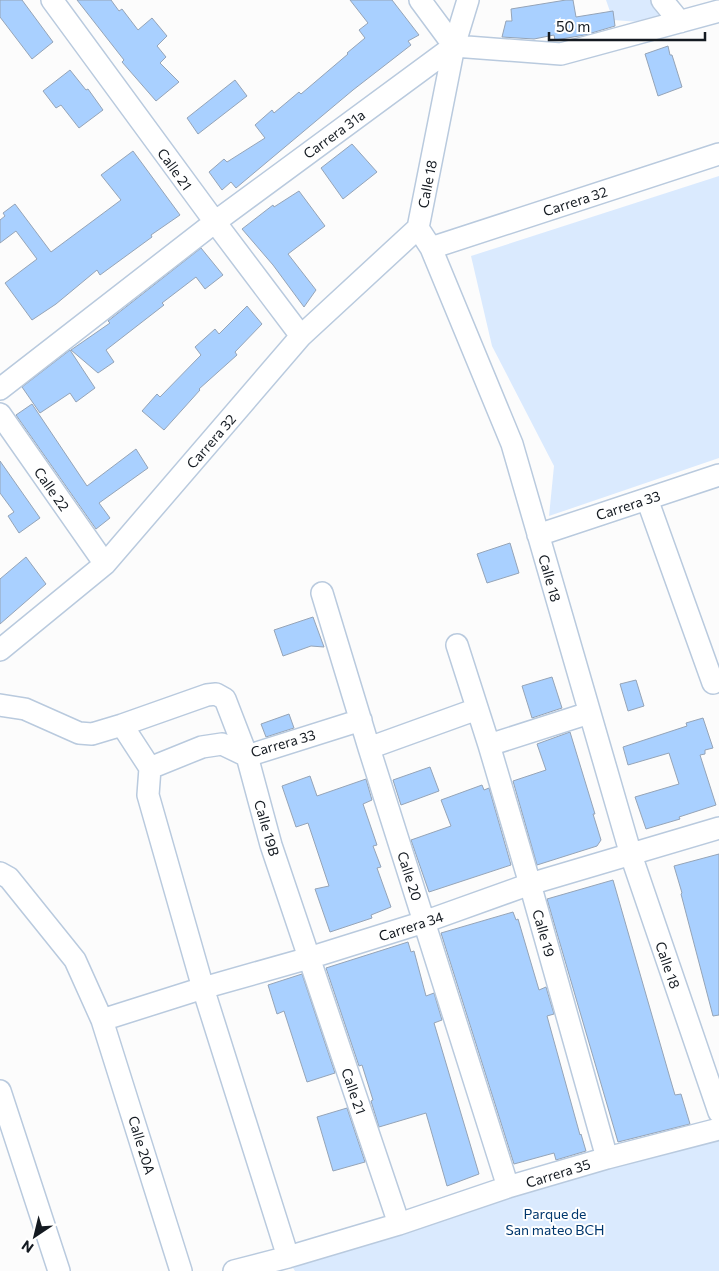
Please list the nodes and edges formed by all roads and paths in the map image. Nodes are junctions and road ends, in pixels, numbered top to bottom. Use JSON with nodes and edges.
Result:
{"nodes":[{"id":1,"x":52,"y":0,"type":"edge"},
{"id":2,"x":420,"y":0,"type":"edge"},
{"id":3,"x":468,"y":0,"type":"edge"},
{"id":4,"x":662,"y":0,"type":"edge"},
{"id":5,"x":719,"y":11,"type":"edge"},
{"id":6,"x":680,"y":22,"type":"junction"},
{"id":7,"x":454,"y":46,"type":"junction"},
{"id":8,"x":719,"y":154,"type":"edge"},
{"id":9,"x":215,"y":222,"type":"junction"},
{"id":10,"x":418,"y":228,"type":"junction"},
{"id":11,"x":431,"y":248,"type":"junction"},
{"id":12,"x":301,"y":336,"type":"junction"},
{"id":13,"x":0,"y":390,"type":"edge"},
{"id":14,"x":0,"y":414,"type":"edge"},
{"id":15,"x":719,"y":475,"type":"edge"},
{"id":16,"x":647,"y":499,"type":"junction"},
{"id":17,"x":538,"y":535,"type":"junction"},
{"id":18,"x":105,"y":564,"type":"junction"},
{"id":19,"x":322,"y":593,"type":"dead end"},
{"id":20,"x":457,"y":645,"type":"dead end"},
{"id":21,"x":0,"y":650,"type":"edge"},
{"id":22,"x":713,"y":683,"type":"dead end"},
{"id":23,"x":0,"y":705,"type":"edge"},
{"id":24,"x":477,"y":709,"type":"junction"},
{"id":25,"x":589,"y":713,"type":"junction"},
{"id":26,"x":361,"y":720,"type":"junction"},
{"id":27,"x":122,"y":725,"type":"junction"},
{"id":28,"x":489,"y":745,"type":"junction"},
{"id":29,"x":369,"y":748,"type":"junction"},
{"id":30,"x":247,"y":756,"type":"junction"},
{"id":31,"x":150,"y":768,"type":"junction"},
{"id":32,"x":719,"y":828,"type":"edge"},
{"id":33,"x":631,"y":855,"type":"junction"},
{"id":34,"x":0,"y":873,"type":"edge"},
{"id":35,"x":530,"y":884,"type":"junction"},
{"id":36,"x":424,"y":922,"type":"junction"},
{"id":37,"x":309,"y":958,"type":"junction"},
{"id":38,"x":203,"y":988,"type":"junction"},
{"id":39,"x":102,"y":1020,"type":"junction"},
{"id":40,"x":0,"y":1091,"type":"edge"},
{"id":41,"x":719,"y":1112,"type":"edge"},
{"id":42,"x":719,"y":1129,"type":"edge"},
{"id":43,"x":607,"y":1158,"type":"junction"},
{"id":44,"x":508,"y":1187,"type":"junction"},
{"id":45,"x":399,"y":1224,"type":"junction"},
{"id":46,"x":288,"y":1257,"type":"junction"},
{"id":47,"x":59,"y":1271,"type":"edge"},
{"id":48,"x":181,"y":1271,"type":"edge"},
{"id":49,"x":234,"y":1271,"type":"edge"}],
"edges":[{"from":1,"to":9,"type":"street","name":"Calle 21"},
{"from":2,"to":7,"type":"street"},
{"from":3,"to":7,"type":"street"},
{"from":4,"to":6,"type":"street"},
{"from":5,"to":6,"type":"street"},
{"from":6,"to":7,"type":"street"},
{"from":7,"to":9,"type":"street","name":"Carrera 31a"},
{"from":7,"to":10,"type":"street","name":"Calle 18"},
{"from":8,"to":11,"type":"street","name":"Carrera 32"},
{"from":9,"to":12,"type":"street","name":"Calle 21"},
{"from":9,"to":13,"type":"street","name":"Carrera 31a"},
{"from":10,"to":11,"type":"street","name":"Calle 18"},
{"from":10,"to":12,"type":"street","name":"Carrera 32"},
{"from":11,"to":17,"type":"street","name":"Calle 18"},
{"from":12,"to":18,"type":"street","name":"Carrera 32"},
{"from":14,"to":18,"type":"street","name":"Calle 22"},
{"from":15,"to":16,"type":"street","name":"Carrera 33"},
{"from":16,"to":17,"type":"street","name":"Carrera 33"},
{"from":16,"to":22,"type":"street"},
{"from":17,"to":25,"type":"street","name":"Calle 18"},
{"from":18,"to":21,"type":"street","name":"Carrera 32"},
{"from":19,"to":26,"type":"street","name":"Calle 20"},
{"from":20,"to":24,"type":"street","name":"Calle 19"},
{"from":23,"to":27,"type":"street"},
{"from":24,"to":28,"type":"street","name":"Calle 19"},
{"from":24,"to":29,"type":"street"},
{"from":25,"to":28,"type":"street"},
{"from":25,"to":33,"type":"street","name":"Calle 18"},
{"from":26,"to":29,"type":"street","name":"Calle 20"},
{"from":26,"to":30,"type":"street","name":"Carrera 33"},
{"from":27,"to":30,"type":"street","name":"Calle 19B"},
{"from":27,"to":31,"type":"street"},
{"from":28,"to":35,"type":"street","name":"Calle 19"},
{"from":29,"to":36,"type":"street","name":"Calle 20"},
{"from":30,"to":31,"type":"street","name":"Carrera 33"},
{"from":30,"to":37,"type":"street","name":"Calle 19B"},
{"from":31,"to":38,"type":"street"},
{"from":32,"to":33,"type":"street","name":"Carrera 34"},
{"from":33,"to":35,"type":"street","name":"Carrera 34"},
{"from":33,"to":41,"type":"street","name":"Calle 18"},
{"from":34,"to":39,"type":"street","name":"Calle 20A"},
{"from":35,"to":36,"type":"street","name":"Carrera 34"},
{"from":35,"to":43,"type":"street","name":"Calle 19"},
{"from":36,"to":37,"type":"street","name":"Carrera 34"},
{"from":36,"to":44,"type":"street","name":"Calle 20"},
{"from":37,"to":38,"type":"street","name":"Carrera 34"},
{"from":37,"to":45,"type":"street","name":"Calle 21"},
{"from":38,"to":39,"type":"street","name":"Carrera 34"},
{"from":38,"to":46,"type":"street"},
{"from":39,"to":48,"type":"street","name":"Calle 20A"},
{"from":40,"to":47,"type":"street"},
{"from":42,"to":43,"type":"street","name":"Carrera 35"},
{"from":43,"to":44,"type":"street","name":"Carrera 35"},
{"from":44,"to":45,"type":"street","name":"Carrera 35"},
{"from":45,"to":46,"type":"street","name":"Carrera 35"},
{"from":46,"to":49,"type":"street"}]}
